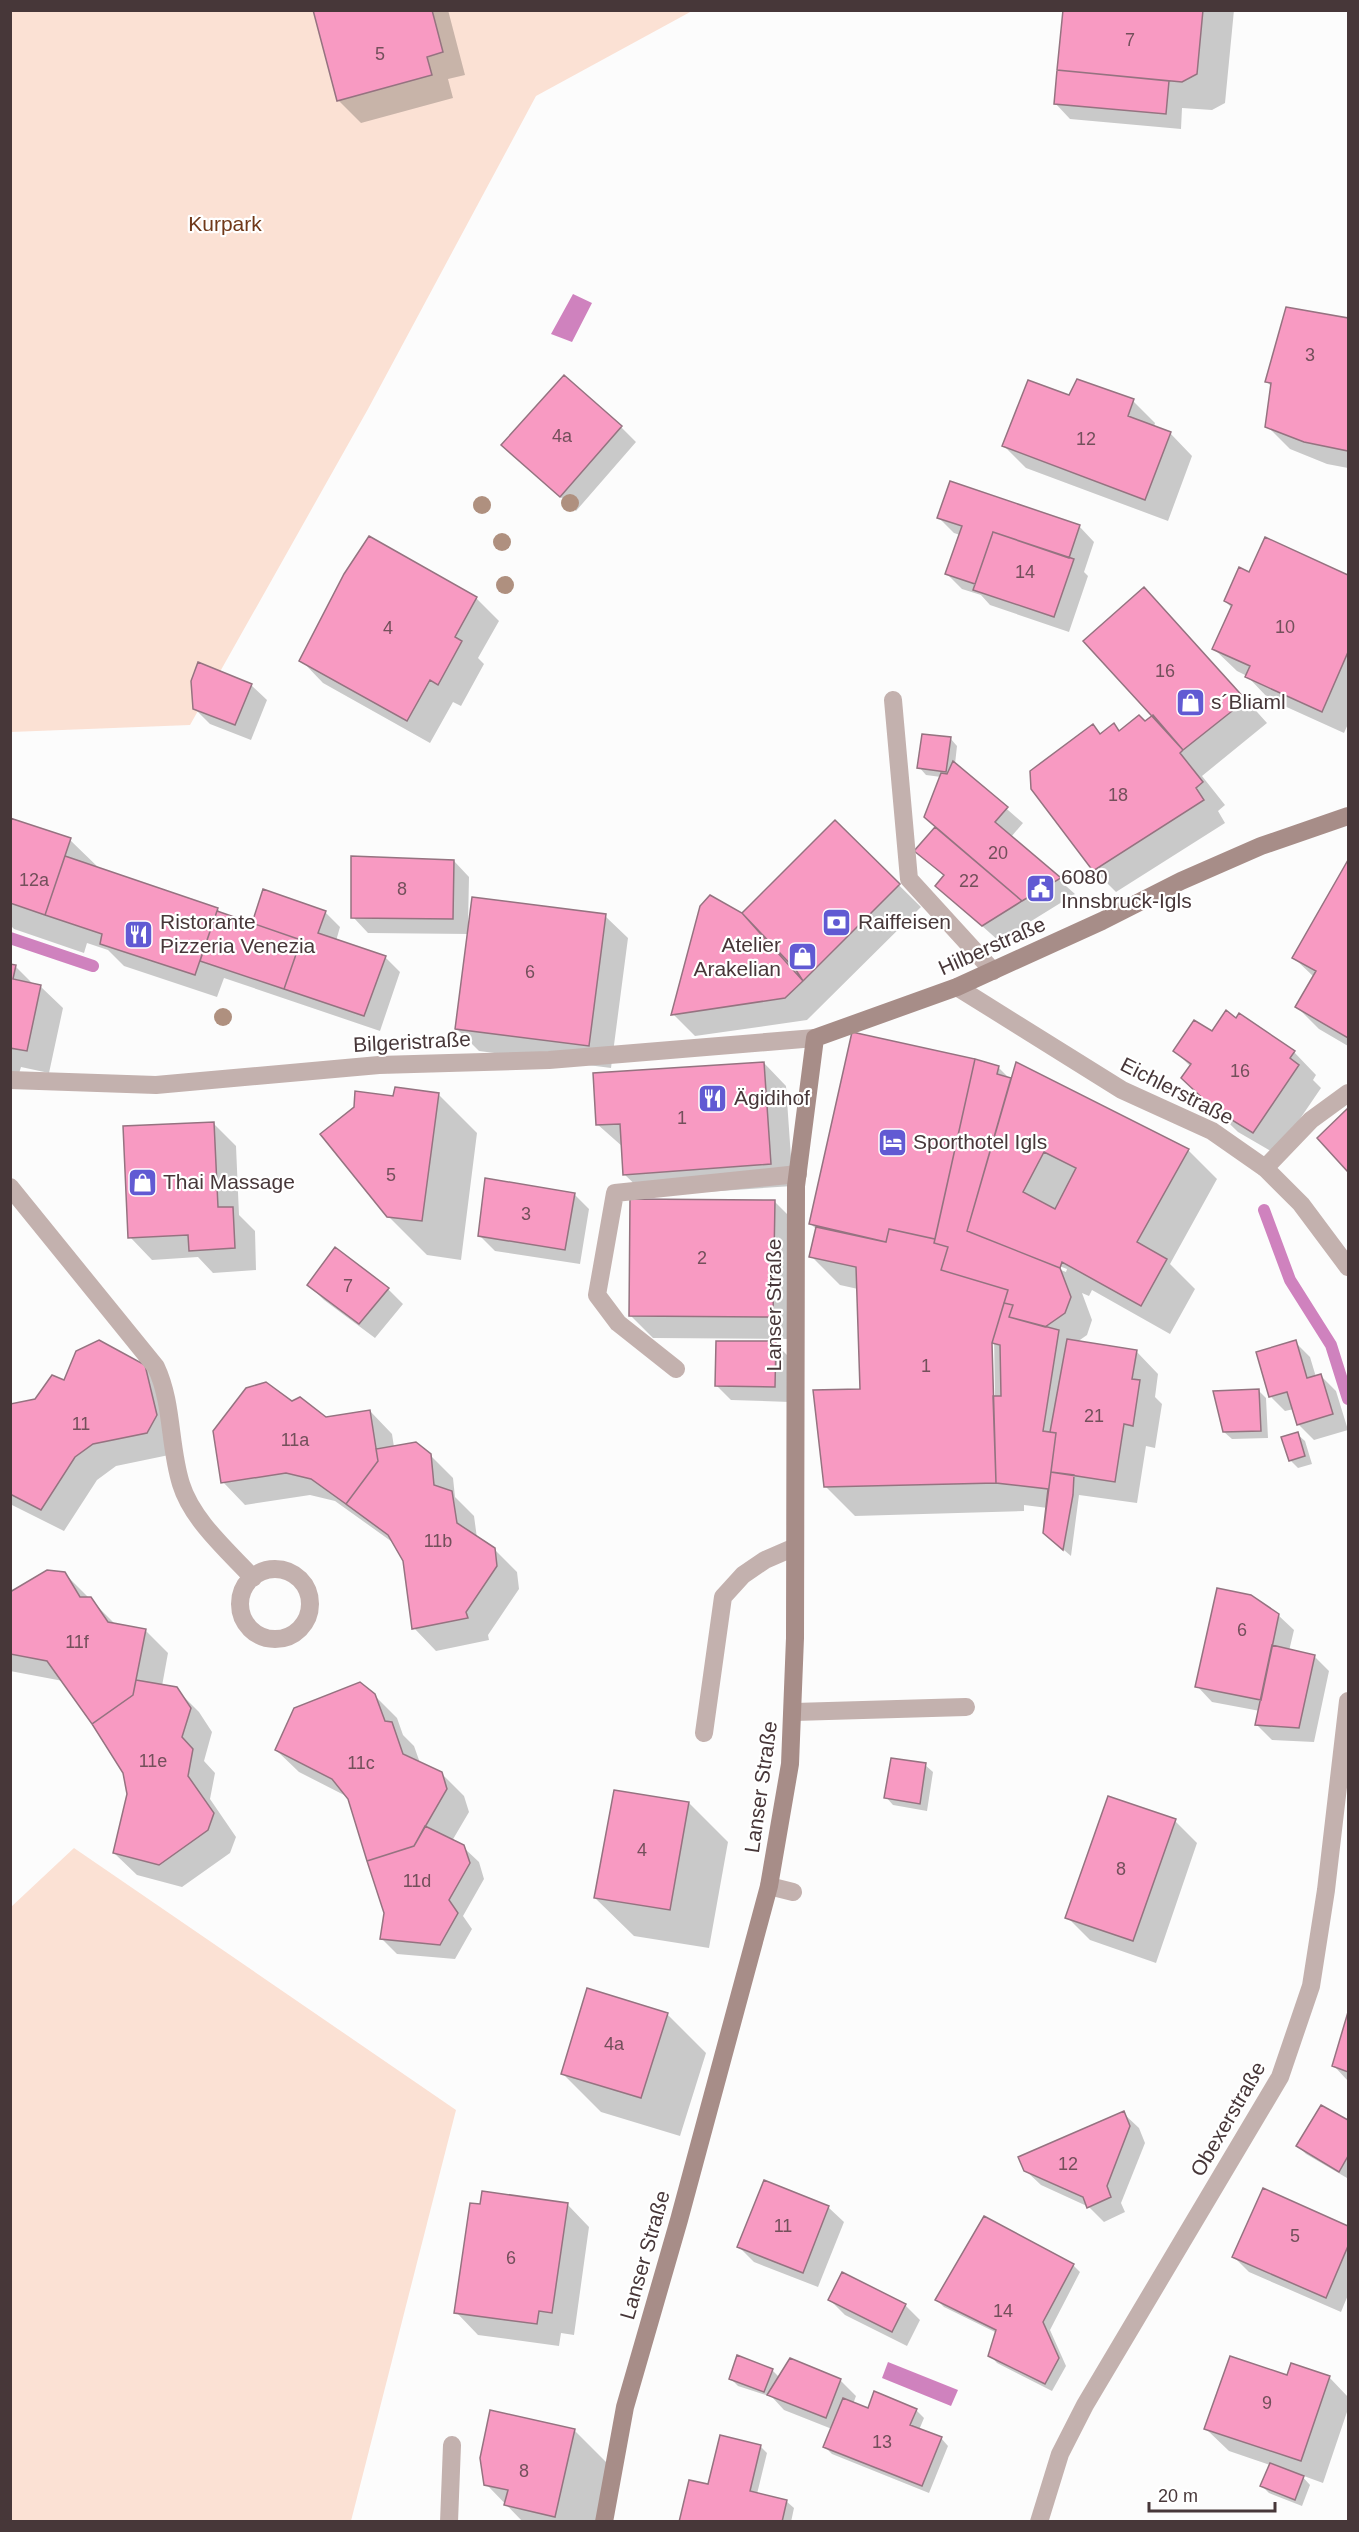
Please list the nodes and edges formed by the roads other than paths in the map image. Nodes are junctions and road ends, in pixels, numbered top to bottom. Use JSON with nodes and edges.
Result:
{"nodes":[{"id":1,"x":893,"y":700,"type":"dead end"},
{"id":2,"x":1348,"y":816,"type":"edge"},
{"id":3,"x":993,"y":972,"type":"junction"},
{"id":4,"x":957,"y":987,"type":"junction"},
{"id":5,"x":815,"y":1038,"type":"junction"},
{"id":6,"x":10,"y":1080,"type":"edge"},
{"id":7,"x":1348,"y":1093,"type":"edge"},
{"id":8,"x":1265,"y":1168,"type":"junction"},
{"id":9,"x":798,"y":1174,"type":"junction"},
{"id":10,"x":10,"y":1187,"type":"edge"},
{"id":11,"x":1348,"y":1267,"type":"edge"},
{"id":12,"x":676,"y":1370,"type":"dead end"},
{"id":13,"x":795,"y":1547,"type":"junction"},
{"id":14,"x":253,"y":1578,"type":"dead end"},
{"id":15,"x":1348,"y":1701,"type":"edge"},
{"id":16,"x":966,"y":1707,"type":"dead end"},
{"id":17,"x":794,"y":1712,"type":"junction"},
{"id":18,"x":704,"y":1733,"type":"dead end"},
{"id":19,"x":769,"y":1886,"type":"junction"},
{"id":20,"x":793,"y":1892,"type":"dead end"},
{"id":21,"x":452,"y":2445,"type":"dead end"},
{"id":22,"x":448,"y":2522,"type":"edge"},
{"id":23,"x":604,"y":2522,"type":"edge"},
{"id":24,"x":1039,"y":2522,"type":"edge"}],
"edges":[{"from":1,"to":3,"type":"street"},
{"from":2,"to":3,"type":"main road","name":"Hilberstraße"},
{"from":3,"to":4,"type":"main road","name":"Hilberstraße"},
{"from":4,"to":5,"type":"main road","name":"Hilberstraße"},
{"from":4,"to":8,"type":"street","name":"Eichlerstraße"},
{"from":5,"to":6,"type":"street","name":"Bilgeristraße"},
{"from":5,"to":9,"type":"main road","name":"Lanser Straße"},
{"from":7,"to":8,"type":"street"},
{"from":8,"to":11,"type":"street","name":"Eichlerstraße"},
{"from":9,"to":12,"type":"street"},
{"from":9,"to":13,"type":"main road","name":"Lanser Straße"},
{"from":10,"to":14,"type":"street"},
{"from":13,"to":17,"type":"main road","name":"Lanser Straße"},
{"from":13,"to":18,"type":"street"},
{"from":15,"to":24,"type":"street","name":"Obexerstraße"},
{"from":16,"to":17,"type":"street"},
{"from":17,"to":19,"type":"main road","name":"Lanser Straße"},
{"from":19,"to":20,"type":"street"},
{"from":19,"to":23,"type":"main road","name":"Lanser Straße"},
{"from":21,"to":22,"type":"street"}]}
